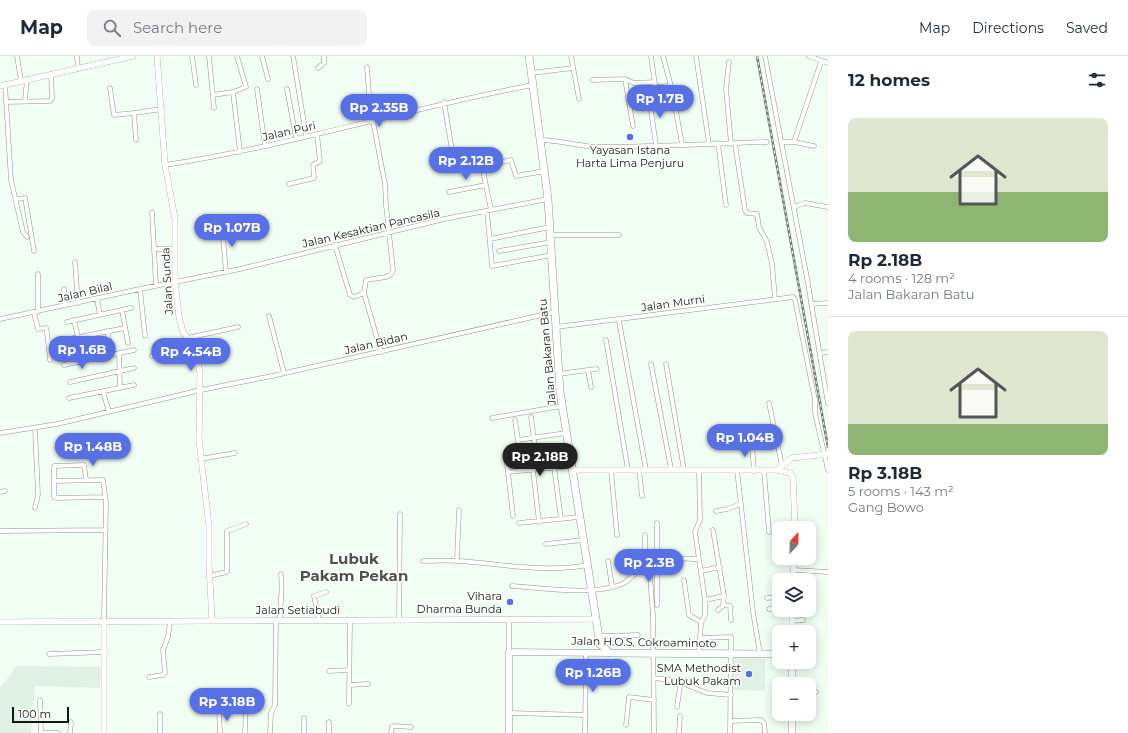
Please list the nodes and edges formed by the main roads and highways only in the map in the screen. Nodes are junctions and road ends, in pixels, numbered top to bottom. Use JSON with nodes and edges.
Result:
{"nodes":[{"id":1,"x":529,"y":56,"type":"edge"},
{"id":2,"x":600,"y":644,"type":"junction"},
{"id":3,"x":588,"y":652,"type":"junction"},
{"id":4,"x":610,"y":653,"type":"junction"},
{"id":5,"x":772,"y":654,"type":"edge"},
{"id":6,"x":792,"y":721,"type":"edge"},
{"id":7,"x":509,"y":733,"type":"edge"},
{"id":8,"x":792,"y":733,"type":"edge"}],
"edges":[{"from":1,"to":2,"type":"highway","name":"Jalan Bakaran Batu"},
{"from":2,"to":3,"type":"main road"},
{"from":2,"to":4,"type":"highway"},
{"from":3,"to":4,"type":"main road","name":"Jalan H.O.S. Cokroaminoto"},
{"from":3,"to":7,"type":"main road","name":"Jalan H.O.S. Cokroaminoto"},
{"from":4,"to":5,"type":"highway","name":"Jalan H.O.S. Cokroaminoto"},
{"from":6,"to":8,"type":"highway"}]}
